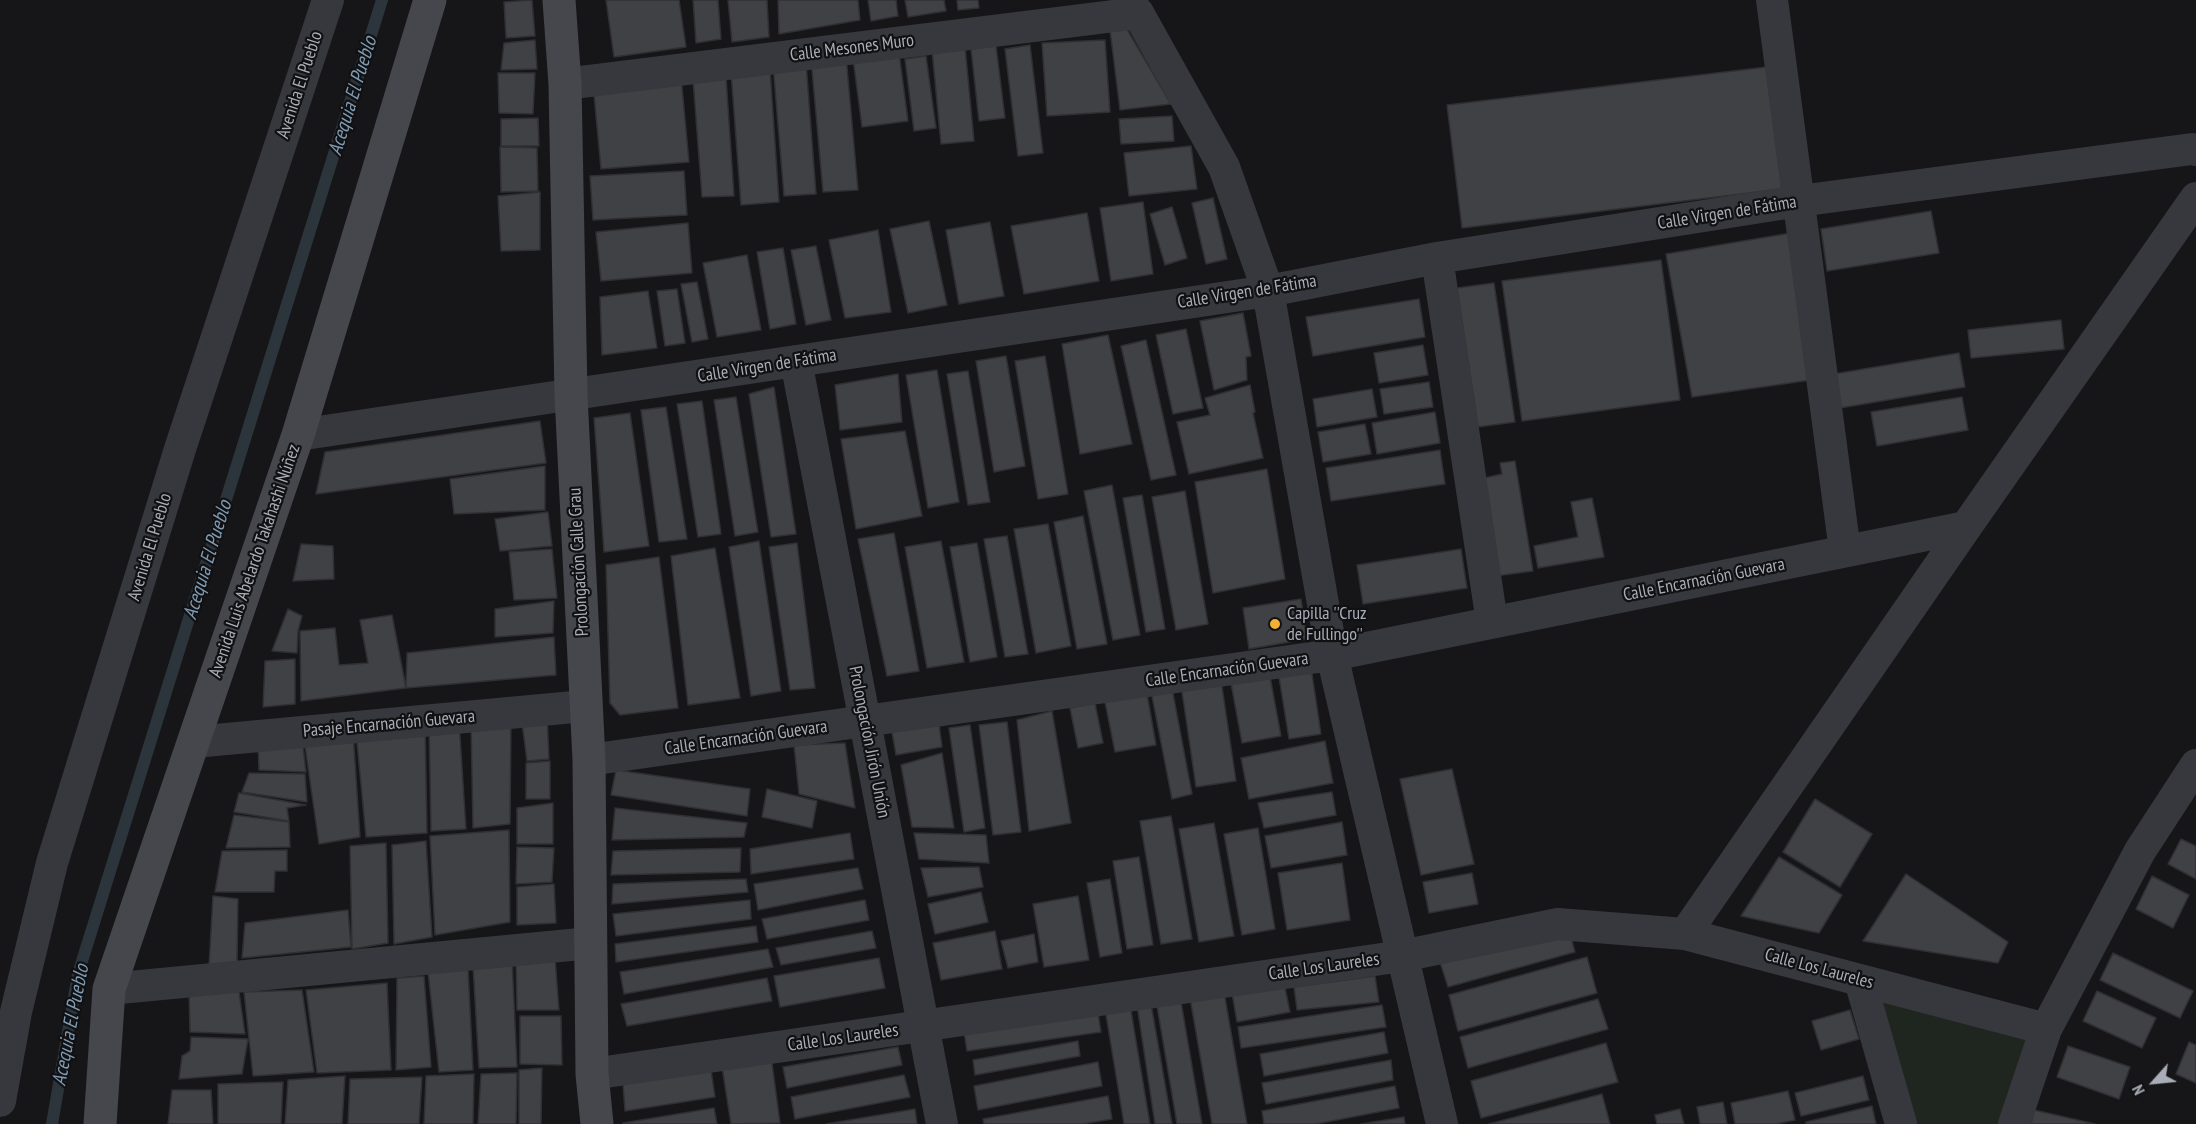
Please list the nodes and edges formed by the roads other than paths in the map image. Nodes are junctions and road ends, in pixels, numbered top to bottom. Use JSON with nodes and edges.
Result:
{"nodes":[{"id":1,"x":328,"y":0,"type":"edge"},
{"id":2,"x":430,"y":0,"type":"edge"},
{"id":3,"x":559,"y":0,"type":"edge"},
{"id":4,"x":1772,"y":0,"type":"edge"},
{"id":5,"x":1132,"y":6,"type":"edge"},
{"id":6,"x":565,"y":84,"type":"junction"},
{"id":7,"x":2196,"y":150,"type":"edge"},
{"id":8,"x":2196,"y":198,"type":"edge"},
{"id":9,"x":1799,"y":201,"type":"junction"},
{"id":10,"x":1437,"y":258,"type":"junction"},
{"id":11,"x":1268,"y":291,"type":"junction"},
{"id":12,"x":796,"y":361,"type":"junction"},
{"id":13,"x":571,"y":395,"type":"junction"},
{"id":14,"x":298,"y":435,"type":"junction"},
{"id":15,"x":1965,"y":526,"type":"junction"},
{"id":16,"x":1845,"y":551,"type":"junction"},
{"id":17,"x":1492,"y":622,"type":"junction"},
{"id":18,"x":1332,"y":655,"type":"junction"},
{"id":19,"x":585,"y":706,"type":"junction"},
{"id":20,"x":865,"y":721,"type":"junction"},
{"id":21,"x":194,"y":742,"type":"junction"},
{"id":22,"x":589,"y":760,"type":"junction"},
{"id":23,"x":2196,"y":765,"type":"edge"},
{"id":24,"x":1685,"y":934,"type":"junction"},
{"id":25,"x":591,"y":943,"type":"junction"},
{"id":26,"x":1402,"y":956,"type":"junction"},
{"id":27,"x":1860,"y":980,"type":"junction"},
{"id":28,"x":109,"y":989,"type":"junction"},
{"id":29,"x":923,"y":1027,"type":"junction"},
{"id":30,"x":2046,"y":1029,"type":"junction"},
{"id":31,"x":592,"y":1074,"type":"junction"},
{"id":32,"x":0,"y":1101,"type":"edge"},
{"id":33,"x":100,"y":1124,"type":"edge"},
{"id":34,"x":597,"y":1124,"type":"edge"},
{"id":35,"x":942,"y":1124,"type":"edge"},
{"id":36,"x":1442,"y":1124,"type":"edge"},
{"id":37,"x":1901,"y":1124,"type":"edge"},
{"id":38,"x":2014,"y":1124,"type":"edge"}],
"edges":[{"from":1,"to":32,"type":"street","name":"Avenida El Pueblo"},
{"from":2,"to":14,"type":"main road","name":"Avenida Luis Abelardo Takahashi Núñez"},
{"from":3,"to":6,"type":"main road","name":"Prolongación Calle Grau"},
{"from":4,"to":9,"type":"street"},
{"from":5,"to":6,"type":"street","name":"Calle Mesones Muro"},
{"from":5,"to":11,"type":"street"},
{"from":6,"to":13,"type":"main road","name":"Prolongación Calle Grau"},
{"from":7,"to":9,"type":"street","name":"Calle Virgen de Fátima"},
{"from":8,"to":15,"type":"street"},
{"from":9,"to":10,"type":"street","name":"Calle Virgen de Fátima"},
{"from":9,"to":16,"type":"street"},
{"from":10,"to":11,"type":"street","name":"Calle Virgen de Fátima"},
{"from":10,"to":17,"type":"street"},
{"from":11,"to":12,"type":"street","name":"Calle Virgen de Fátima"},
{"from":11,"to":18,"type":"street"},
{"from":12,"to":13,"type":"street","name":"Calle Virgen de Fátima"},
{"from":12,"to":20,"type":"street","name":"Prolongación Jirón Unión"},
{"from":13,"to":14,"type":"street","name":"Calle Virgen de Fátima"},
{"from":13,"to":19,"type":"main road","name":"Prolongación Calle Grau"},
{"from":14,"to":21,"type":"main road","name":"Avenida Luis Abelardo Takahashi Núñez"},
{"from":15,"to":16,"type":"street","name":"Calle Encarnación Guevara"},
{"from":15,"to":24,"type":"street"},
{"from":16,"to":17,"type":"street","name":"Calle Encarnación Guevara"},
{"from":17,"to":18,"type":"street","name":"Calle Encarnación Guevara"},
{"from":18,"to":20,"type":"street","name":"Calle Encarnación Guevara"},
{"from":18,"to":26,"type":"street"},
{"from":19,"to":21,"type":"street","name":"Pasaje Encarnación Guevara"},
{"from":19,"to":22,"type":"main road","name":"Prolongación Calle Grau"},
{"from":20,"to":22,"type":"street","name":"Calle Encarnación Guevara"},
{"from":20,"to":29,"type":"street","name":"Prolongación Jirón Unión"},
{"from":21,"to":28,"type":"main road","name":"Avenida Luis Abelardo Takahashi Núñez"},
{"from":22,"to":25,"type":"main road","name":"Prolongación Calle Grau"},
{"from":23,"to":30,"type":"street"},
{"from":24,"to":26,"type":"street","name":"Calle Los Laureles"},
{"from":24,"to":27,"type":"street","name":"Calle Los Laureles"},
{"from":25,"to":28,"type":"street"},
{"from":25,"to":31,"type":"main road","name":"Prolongación Calle Grau"},
{"from":26,"to":29,"type":"street","name":"Calle Los Laureles"},
{"from":26,"to":36,"type":"street"},
{"from":27,"to":30,"type":"street","name":"Calle Los Laureles"},
{"from":27,"to":37,"type":"street"},
{"from":28,"to":33,"type":"main road","name":"Avenida Luis Abelardo Takahashi Núñez"},
{"from":29,"to":31,"type":"street","name":"Calle Los Laureles"},
{"from":29,"to":35,"type":"street","name":"Prolongación Jirón Unión"},
{"from":30,"to":38,"type":"street"},
{"from":31,"to":34,"type":"main road","name":"Prolongación Calle Grau"}]}
